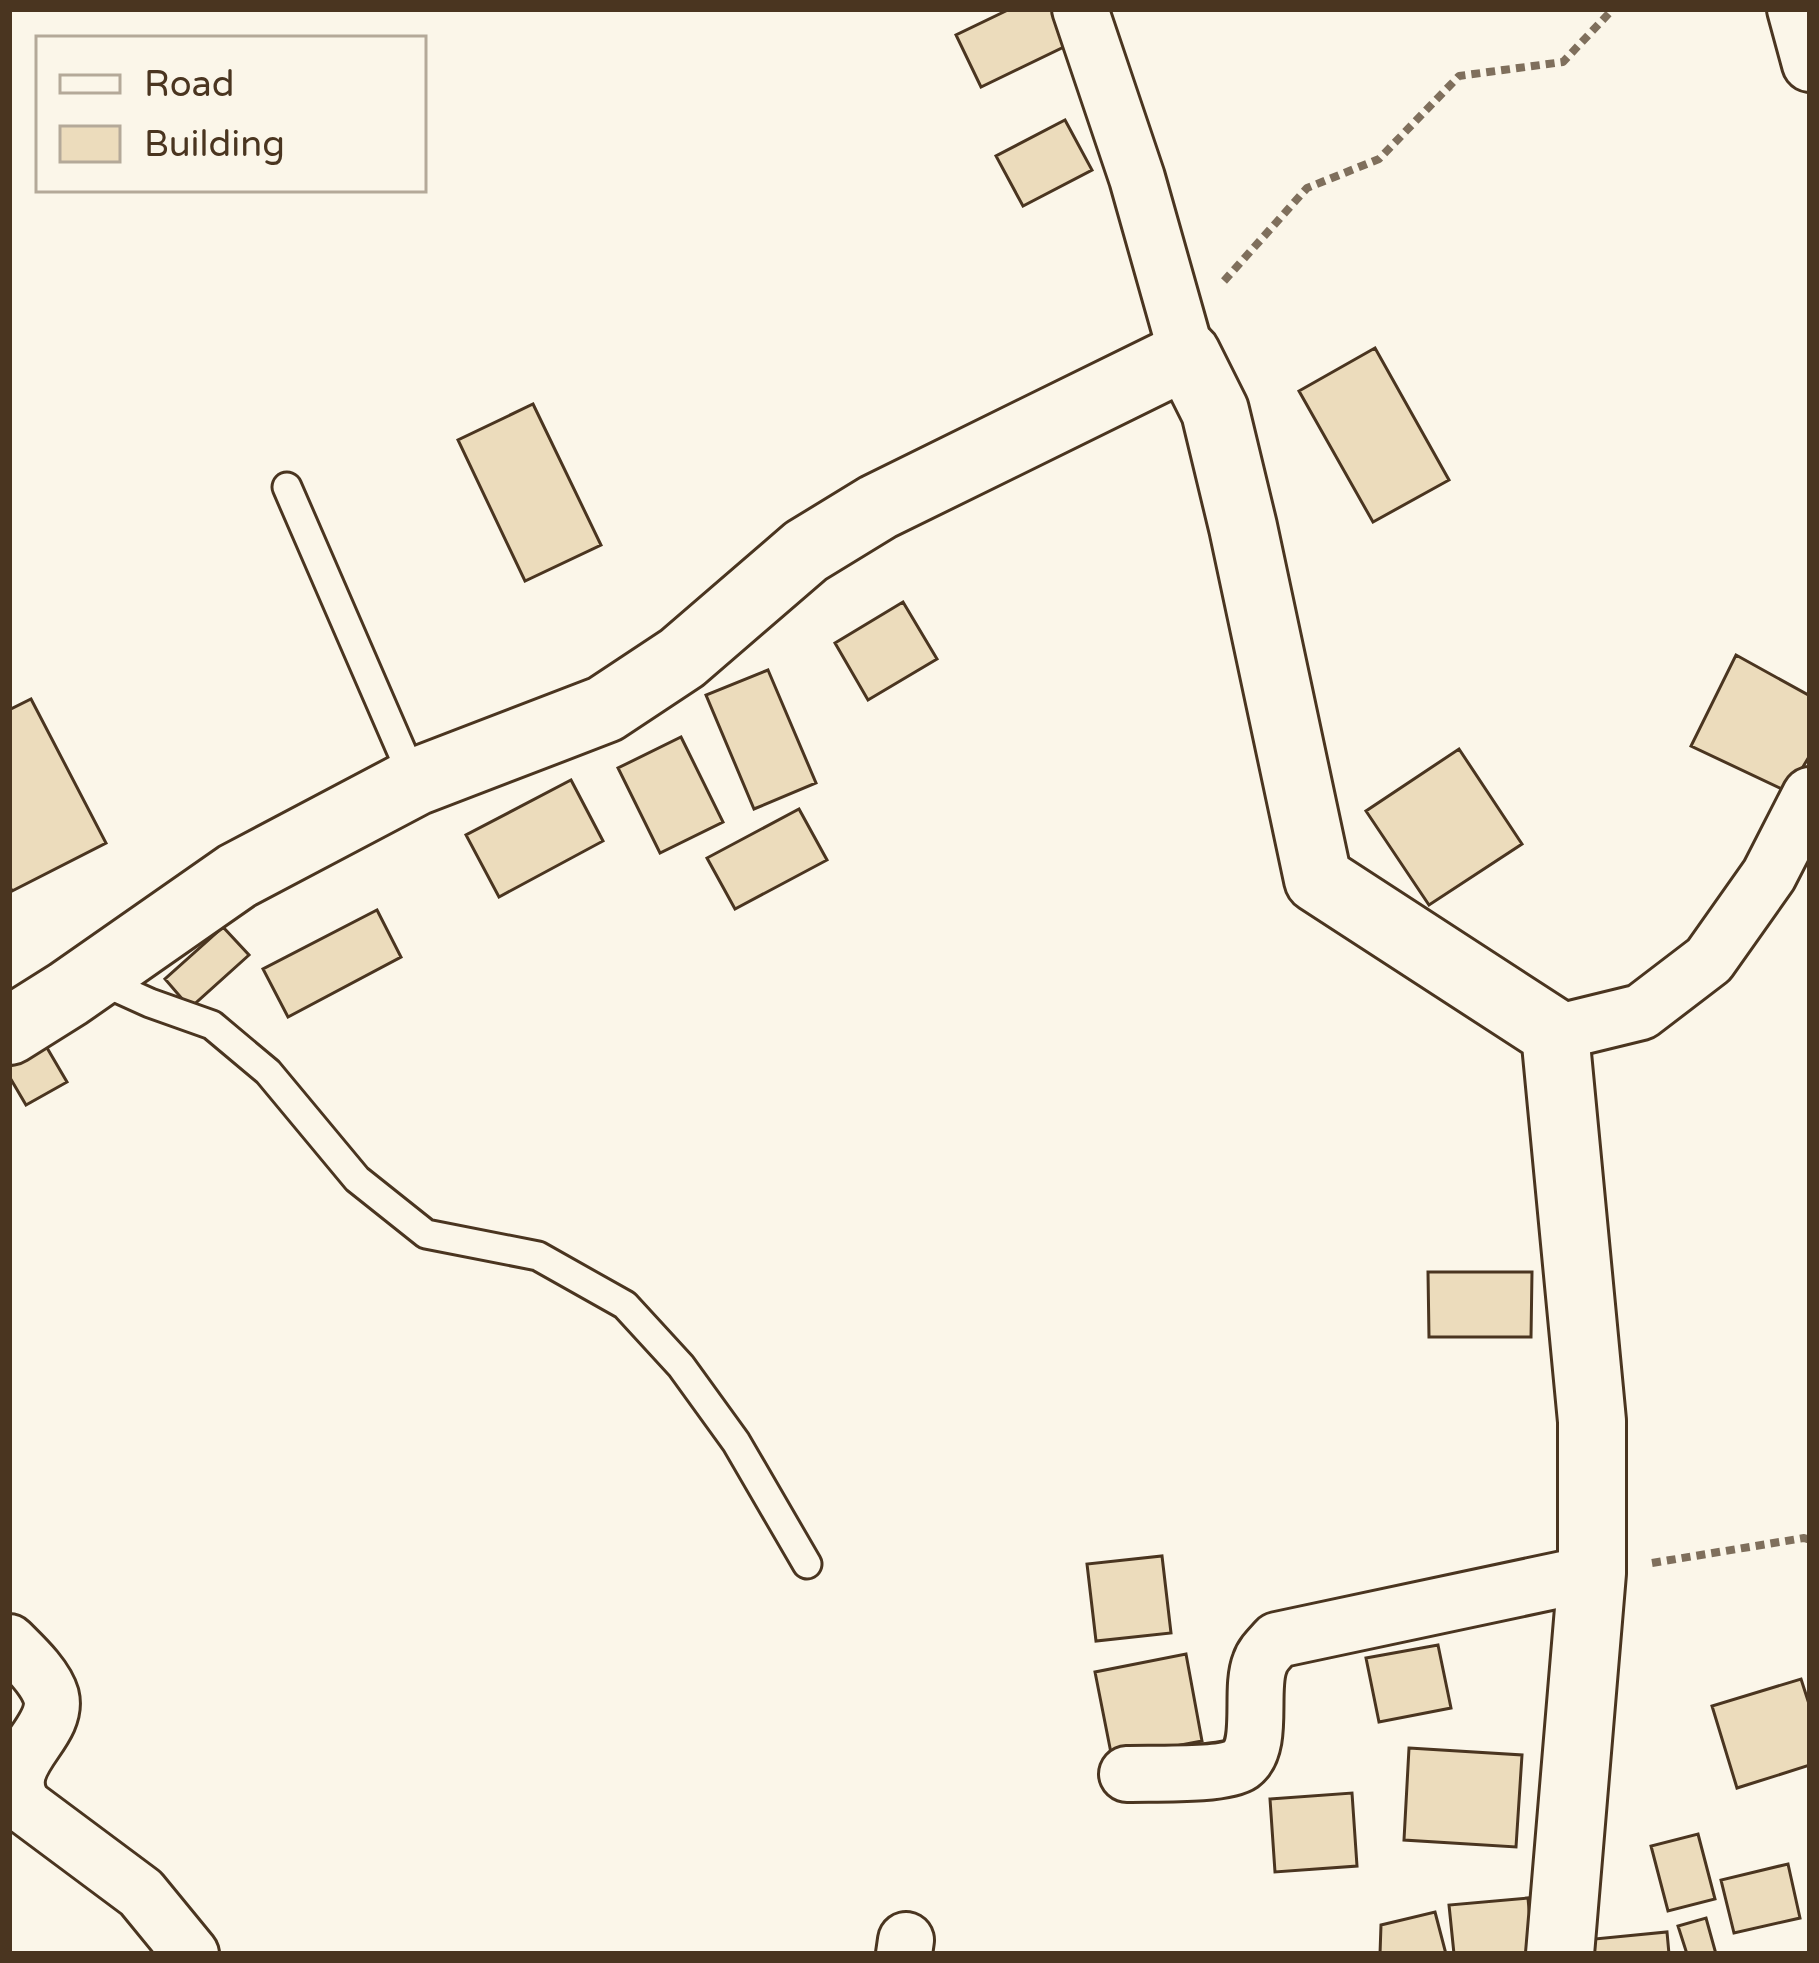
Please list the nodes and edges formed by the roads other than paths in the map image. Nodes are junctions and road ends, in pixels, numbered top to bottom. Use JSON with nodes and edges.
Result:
{"nodes":[{"id":1,"x":1080,"y":9,"type":"edge"},
{"id":2,"x":1795,"y":9,"type":"edge"},
{"id":3,"x":1810,"y":64,"type":"edge"},
{"id":4,"x":1179,"y":325,"type":"junction"},
{"id":5,"x":286,"y":488,"type":"dead end"},
{"id":6,"x":415,"y":782,"type":"junction"},
{"id":7,"x":1810,"y":794,"type":"edge"},
{"id":8,"x":93,"y":977,"type":"junction"},
{"id":9,"x":9,"y":1031,"type":"edge"},
{"id":10,"x":1555,"y":1033,"type":"junction"},
{"id":11,"x":807,"y":1564,"type":"dead end"},
{"id":12,"x":1592,"y":1573,"type":"junction"},
{"id":13,"x":9,"y":1642,"type":"edge"},
{"id":14,"x":1127,"y":1774,"type":"dead end"},
{"id":15,"x":191,"y":1954,"type":"edge"},
{"id":16,"x":1560,"y":1954,"type":"edge"}],
"edges":[{"from":1,"to":4,"type":"street"},
{"from":2,"to":3,"type":"street"},
{"from":4,"to":6,"type":"street"},
{"from":4,"to":10,"type":"street"},
{"from":5,"to":6,"type":"lane"},
{"from":6,"to":8,"type":"street"},
{"from":7,"to":10,"type":"street"},
{"from":8,"to":9,"type":"street"},
{"from":8,"to":11,"type":"lane"},
{"from":10,"to":12,"type":"street"},
{"from":12,"to":14,"type":"street"},
{"from":12,"to":16,"type":"street"},
{"from":13,"to":15,"type":"street"}]}
